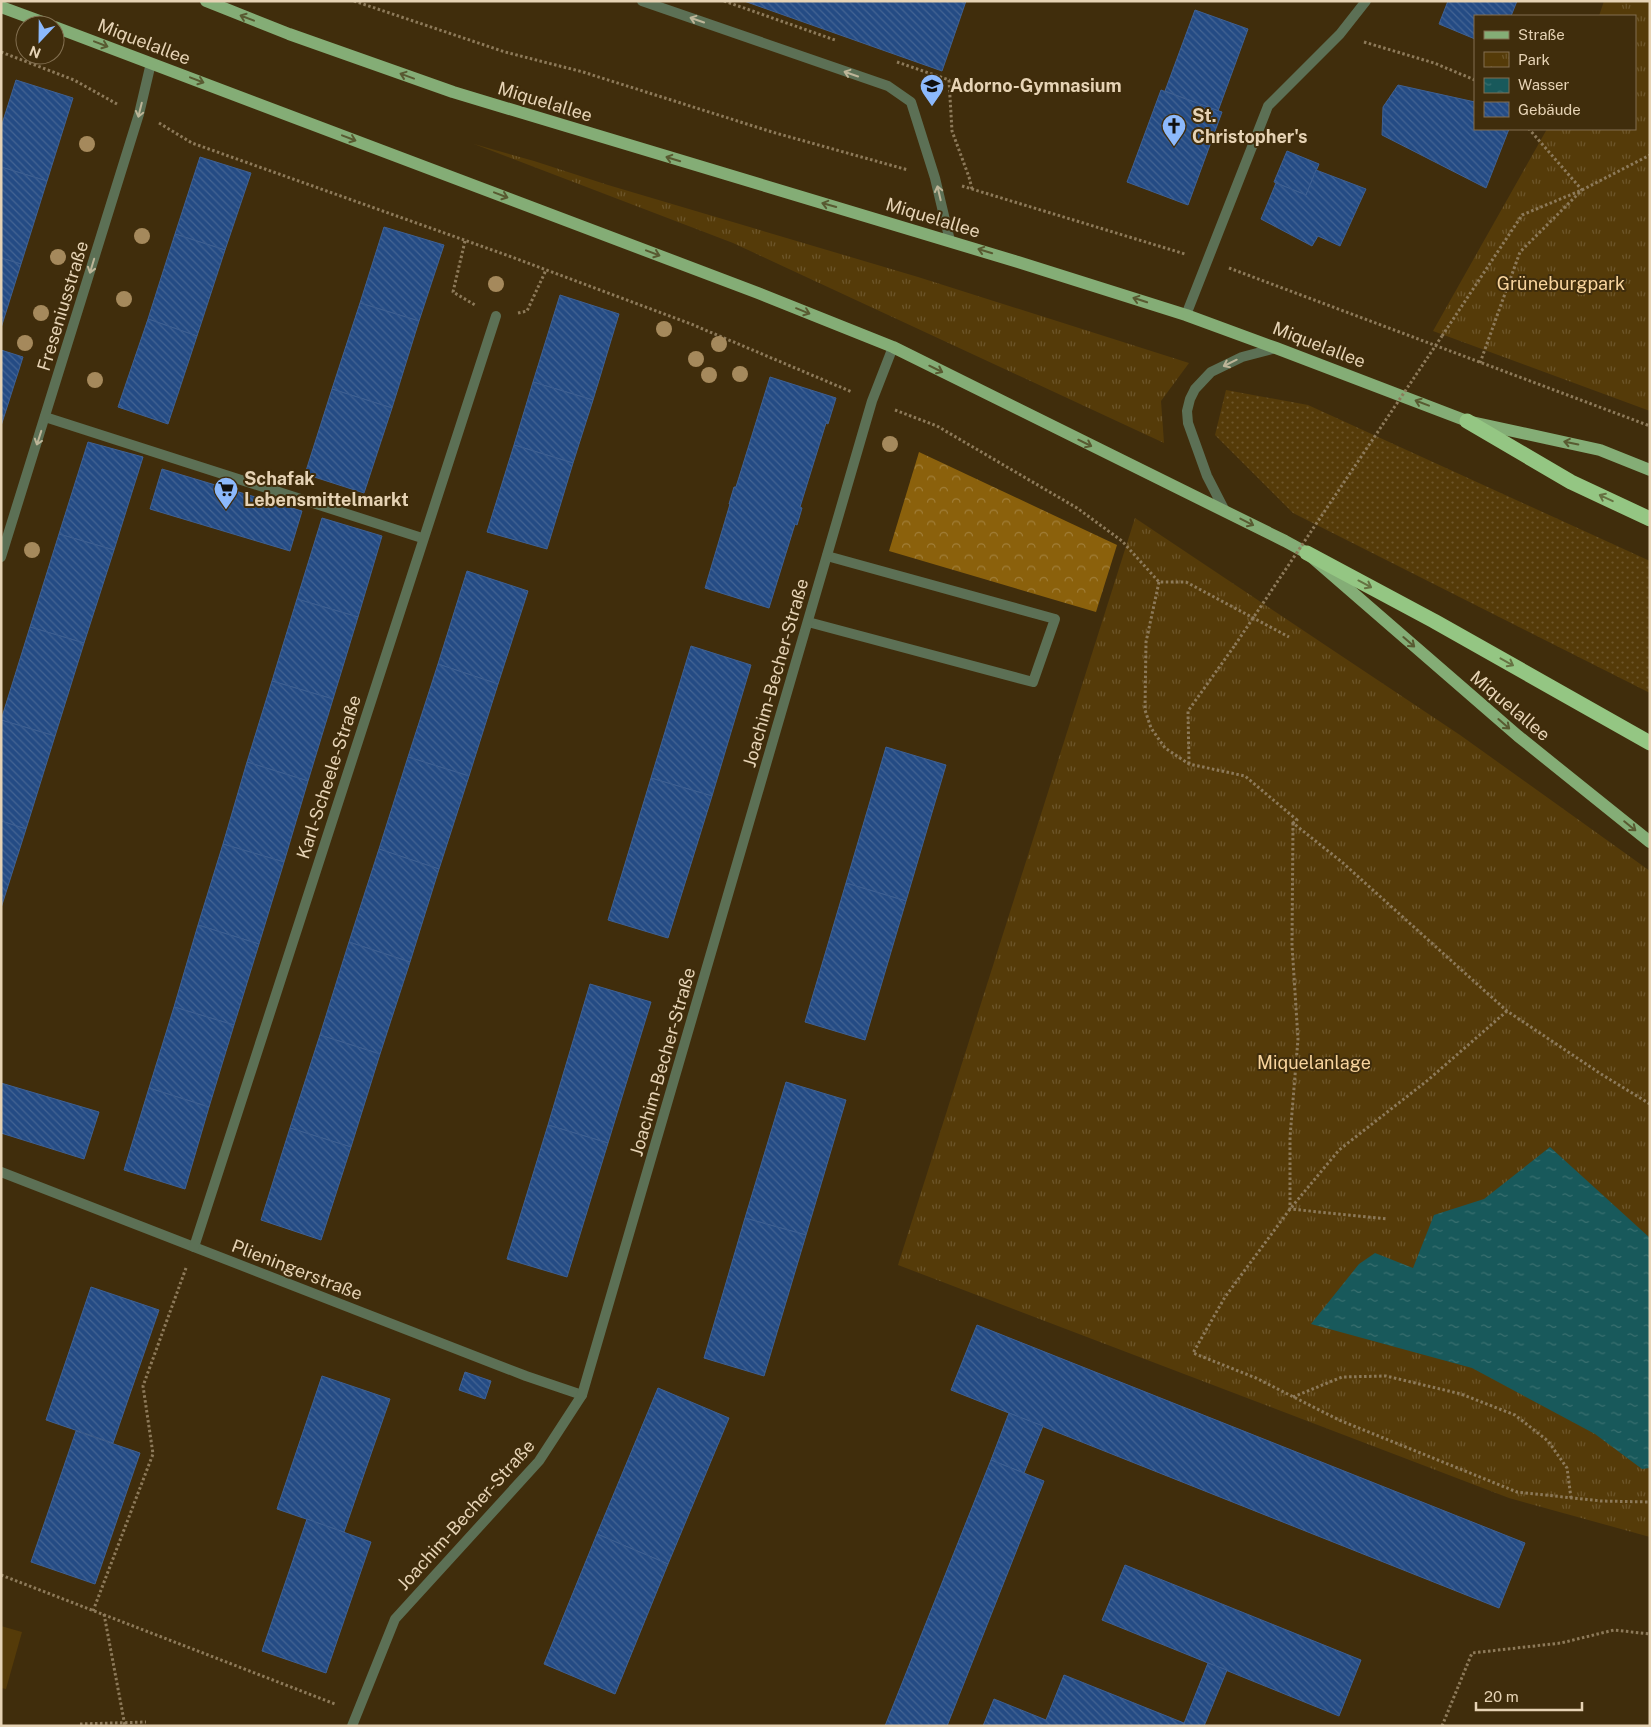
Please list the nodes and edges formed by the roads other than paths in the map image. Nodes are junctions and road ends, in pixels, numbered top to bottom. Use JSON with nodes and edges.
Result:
{"nodes":[{"id":1,"x":206,"y":1,"type":"edge"},
{"id":2,"x":642,"y":1,"type":"edge"},
{"id":3,"x":1366,"y":1,"type":"edge"},
{"id":4,"x":1,"y":6,"type":"edge"},
{"id":5,"x":24,"y":15,"type":"edge"},
{"id":6,"x":65,"y":31,"type":"edge"},
{"id":7,"x":151,"y":63,"type":"junction"},
{"id":8,"x":950,"y":241,"type":"junction"},
{"id":9,"x":1186,"y":315,"type":"junction"},
{"id":10,"x":496,"y":316,"type":"road end"},
{"id":11,"x":892,"y":347,"type":"junction"},
{"id":12,"x":1276,"y":348,"type":"junction"},
{"id":13,"x":46,"y":417,"type":"junction"},
{"id":14,"x":1467,"y":421,"type":"junction"},
{"id":15,"x":1650,"y":470,"type":"edge"},
{"id":16,"x":1225,"y":511,"type":"junction"},
{"id":17,"x":1650,"y":519,"type":"edge"},
{"id":18,"x":422,"y":538,"type":"junction"},
{"id":19,"x":1306,"y":553,"type":"junction"},
{"id":20,"x":827,"y":556,"type":"junction"},
{"id":21,"x":1,"y":557,"type":"edge"},
{"id":22,"x":808,"y":622,"type":"junction"},
{"id":23,"x":1650,"y":743,"type":"edge"},
{"id":24,"x":1650,"y":842,"type":"edge"},
{"id":25,"x":1,"y":1172,"type":"edge"},
{"id":26,"x":194,"y":1247,"type":"junction"},
{"id":27,"x":582,"y":1394,"type":"junction"},
{"id":28,"x":352,"y":1726,"type":"edge"}],
"edges":[{"from":8,"to":1,"type":"main road","name":"Miquelallee","one_way":true},
{"from":8,"to":2,"type":"street","one_way":true},
{"from":3,"to":9,"type":"street"},
{"from":4,"to":5,"type":"main road"},
{"from":6,"to":7,"type":"main road","name":"Miquelallee","one_way":true},
{"from":7,"to":11,"type":"main road","name":"Miquelallee","one_way":true},
{"from":7,"to":13,"type":"street","name":"Freseniusstraße","one_way":true},
{"from":9,"to":8,"type":"main road","name":"Miquelallee","one_way":true},
{"from":9,"to":12,"type":"main road","name":"Miquelallee"},
{"from":10,"to":18,"type":"street","name":"Karl-Scheele-Straße"},
{"from":11,"to":16,"type":"main road","name":"Miquelallee","one_way":true},
{"from":11,"to":20,"type":"street","name":"Joachim-Becher-Straße"},
{"from":14,"to":12,"type":"main road","name":"Miquelallee","one_way":true},
{"from":12,"to":16,"type":"street","one_way":true},
{"from":13,"to":18,"type":"street"},
{"from":13,"to":21,"type":"street","name":"Freseniusstraße","one_way":true},
{"from":15,"to":14,"type":"main road","name":"Miquelallee","one_way":true},
{"from":17,"to":14,"type":"highway","one_way":true},
{"from":16,"to":19,"type":"main road","name":"Miquelallee","one_way":true},
{"from":18,"to":26,"type":"street","name":"Karl-Scheele-Straße"},
{"from":19,"to":23,"type":"highway","one_way":true},
{"from":19,"to":24,"type":"main road","name":"Miquelallee","one_way":true},
{"from":20,"to":22,"type":"street","name":"Joachim-Becher-Straße"},
{"from":20,"to":22,"type":"street"},
{"from":22,"to":27,"type":"street","name":"Joachim-Becher-Straße"},
{"from":25,"to":26,"type":"street","name":"Plieningerstraße"},
{"from":26,"to":27,"type":"street","name":"Plieningerstraße"},
{"from":27,"to":28,"type":"street","name":"Joachim-Becher-Straße"}]}
